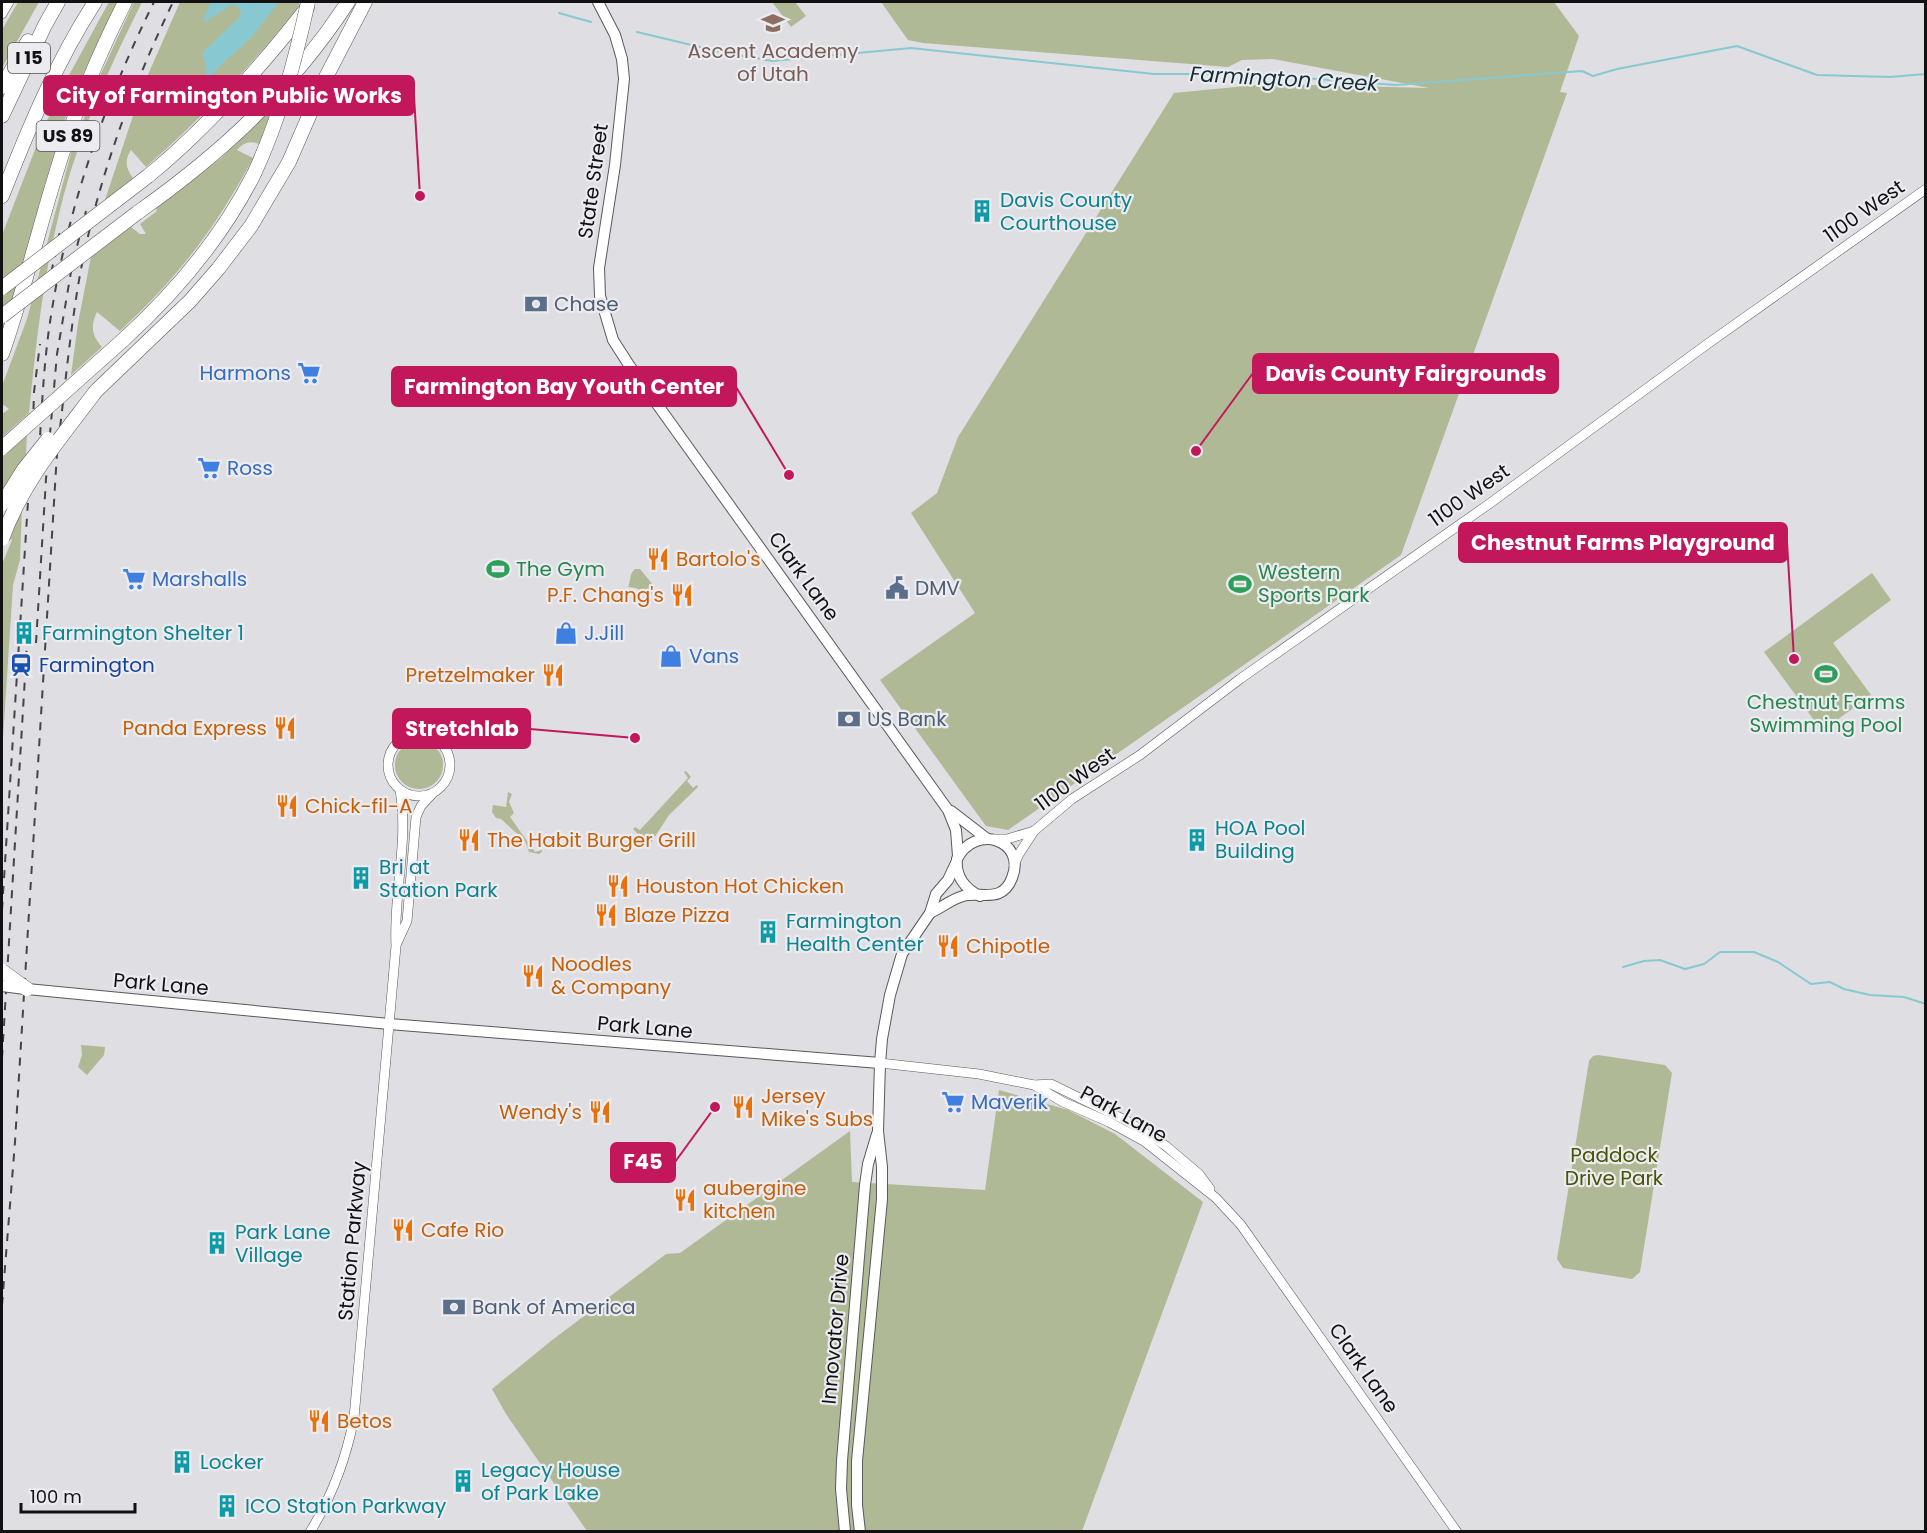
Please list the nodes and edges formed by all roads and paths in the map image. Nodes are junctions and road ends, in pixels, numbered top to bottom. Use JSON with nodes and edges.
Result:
{"nodes":[{"id":1,"x":9,"y":2,"type":"edge"},
{"id":2,"x":56,"y":2,"type":"edge"},
{"id":3,"x":95,"y":2,"type":"edge"},
{"id":4,"x":125,"y":2,"type":"edge"},
{"id":5,"x":310,"y":2,"type":"edge"},
{"id":6,"x":348,"y":2,"type":"edge"},
{"id":7,"x":365,"y":2,"type":"edge"},
{"id":8,"x":598,"y":2,"type":"edge"},
{"id":9,"x":2,"y":14,"type":"edge"},
{"id":10,"x":2,"y":87,"type":"edge"},
{"id":11,"x":2,"y":116,"type":"edge"},
{"id":12,"x":1926,"y":189,"type":"edge"},
{"id":13,"x":2,"y":196,"type":"edge"},
{"id":14,"x":2,"y":288,"type":"edge"},
{"id":15,"x":2,"y":316,"type":"edge"},
{"id":16,"x":2,"y":354,"type":"edge"},
{"id":17,"x":629,"y":364,"type":"joint"},
{"id":18,"x":96,"y":391,"type":"junction"},
{"id":19,"x":2,"y":448,"type":"edge"},
{"id":20,"x":2,"y":504,"type":"edge"},
{"id":21,"x":2,"y":539,"type":"edge"},
{"id":22,"x":400,"y":790,"type":"junction"},
{"id":23,"x":432,"y":794,"type":"junction"},
{"id":24,"x":948,"y":810,"type":"junction"},
{"id":25,"x":1035,"y":831,"type":"junction"},
{"id":26,"x":990,"y":839,"type":"junction"},
{"id":27,"x":957,"y":859,"type":"junction"},
{"id":28,"x":1014,"y":865,"type":"junction"},
{"id":29,"x":980,"y":896,"type":"junction"},
{"id":30,"x":930,"y":913,"type":"junction"},
{"id":31,"x":396,"y":946,"type":"junction"},
{"id":32,"x":2,"y":971,"type":"edge"},
{"id":33,"x":2,"y":986,"type":"edge"},
{"id":34,"x":27,"y":989,"type":"junction"},
{"id":35,"x":389,"y":1024,"type":"junction"},
{"id":36,"x":880,"y":1063,"type":"junction"},
{"id":37,"x":878,"y":1131,"type":"junction"},
{"id":38,"x":1241,"y":1225,"type":"joint"},
{"id":39,"x":310,"y":1532,"type":"edge"},
{"id":40,"x":845,"y":1532,"type":"edge"},
{"id":41,"x":860,"y":1532,"type":"edge"},
{"id":42,"x":1457,"y":1532,"type":"edge"}],
"edges":[{"from":1,"to":9,"type":"street"},
{"from":2,"to":10,"type":"highway"},
{"from":2,"to":11,"type":"highway","number":"I 15"},
{"from":3,"to":13,"type":"highway","number":"I 15"},
{"from":4,"to":16,"type":"highway","number":"US 89"},
{"from":5,"to":14,"type":"highway","bridge":true},
{"from":5,"to":19,"type":"highway","bridge":true},
{"from":6,"to":15,"type":"highway","bridge":true},
{"from":7,"to":18,"type":"highway"},
{"from":8,"to":17,"type":"main road","name":"State Street"},
{"from":12,"to":25,"type":"street","name":"1100 West"},
{"from":17,"to":24,"type":"main road","name":"Clark Lane"},
{"from":18,"to":20,"type":"highway","bridge":true},
{"from":18,"to":21,"type":"highway","bridge":true},
{"from":22,"to":23,"type":"street"},
{"from":22,"to":23,"type":"street"},
{"from":22,"to":31,"type":"street","name":"Station Parkway"},
{"from":23,"to":31,"type":"street","name":"Station Parkway"},
{"from":24,"to":26,"type":"main road","name":"Clark Lane"},
{"from":24,"to":27,"type":"main road","name":"Clark Lane"},
{"from":25,"to":26,"type":"street","name":"1100 West"},
{"from":25,"to":28,"type":"street","name":"1100 West"},
{"from":26,"to":27,"type":"main road"},
{"from":26,"to":28,"type":"main road"},
{"from":27,"to":29,"type":"main road"},
{"from":27,"to":30,"type":"main road"},
{"from":28,"to":29,"type":"main road"},
{"from":29,"to":30,"type":"main road"},
{"from":30,"to":36,"type":"main road"},
{"from":31,"to":35,"type":"street","name":"Station Parkway"},
{"from":32,"to":34,"type":"highway","bridge":true},
{"from":33,"to":34,"type":"main road","name":"Park Lane","bridge":true},
{"from":34,"to":35,"type":"main road","name":"Park Lane"},
{"from":35,"to":36,"type":"main road","name":"Park Lane"},
{"from":35,"to":39,"type":"street","name":"Station Parkway"},
{"from":36,"to":37,"type":"main road","name":"Innovator Drive"},
{"from":36,"to":38,"type":"street","name":"Park Lane"},
{"from":37,"to":40,"type":"main road","name":"Innovator Drive"},
{"from":37,"to":41,"type":"main road","name":"Innovator Drive"},
{"from":38,"to":42,"type":"street","name":"Clark Lane"}]}
